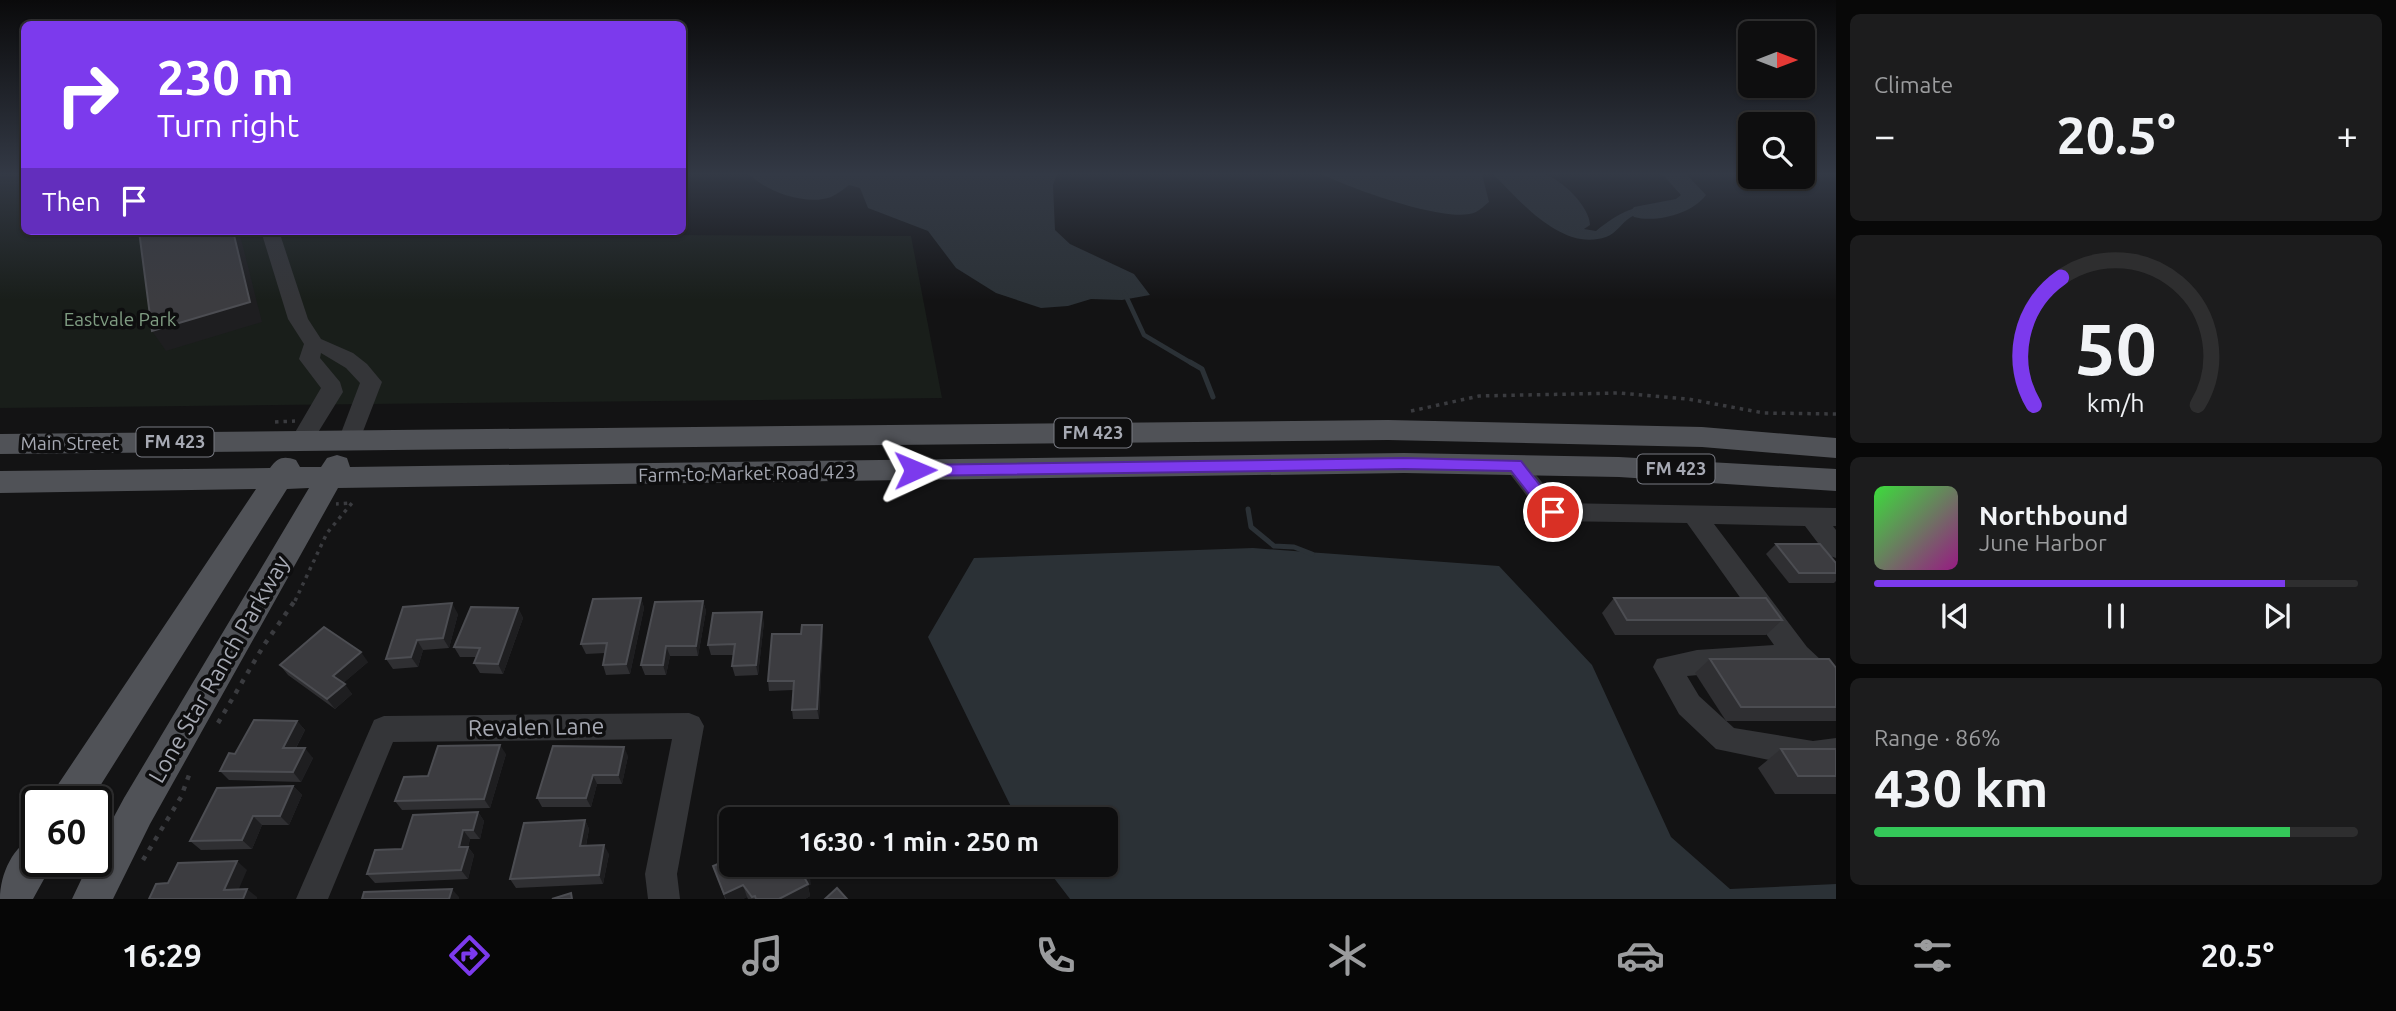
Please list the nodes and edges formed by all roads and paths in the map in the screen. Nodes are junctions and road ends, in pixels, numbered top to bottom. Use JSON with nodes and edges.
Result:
{"nodes":[{"id":1,"x":271,"y":235,"type":"edge"},
{"id":2,"x":314,"y":344,"type":"junction"},
{"id":3,"x":1496,"y":431,"type":"junction"},
{"id":4,"x":301,"y":441,"type":"junction"},
{"id":5,"x":349,"y":441,"type":"junction"},
{"id":6,"x":0,"y":444,"type":"edge"},
{"id":7,"x":1836,"y":448,"type":"edge"},
{"id":8,"x":1515,"y":465,"type":"junction"},
{"id":9,"x":329,"y":479,"type":"junction"},
{"id":10,"x":278,"y":480,"type":"junction"},
{"id":11,"x":1836,"y":480,"type":"edge"},
{"id":12,"x":0,"y":482,"type":"edge"},
{"id":13,"x":1694,"y":515,"type":"junction"},
{"id":14,"x":1824,"y":517,"type":"edge"},
{"id":15,"x":1836,"y":548,"type":"edge"},
{"id":16,"x":1797,"y":655,"type":"junction"},
{"id":17,"x":1836,"y":692,"type":"edge"},
{"id":18,"x":689,"y":726,"type":"joint"},
{"id":19,"x":1836,"y":751,"type":"edge"},
{"id":20,"x":78,"y":786,"type":"edge"},
{"id":21,"x":24,"y":877,"type":"edge"},
{"id":22,"x":11,"y":899,"type":"edge"},
{"id":23,"x":92,"y":899,"type":"edge"},
{"id":24,"x":312,"y":899,"type":"edge"},
{"id":25,"x":663,"y":899,"type":"edge"}],
"edges":[{"from":1,"to":2,"type":"street"},
{"from":2,"to":4,"type":"street"},
{"from":2,"to":5,"type":"street"},
{"from":3,"to":5,"type":"main road","number":"FM 423"},
{"from":3,"to":7,"type":"main road","number":"FM 423"},
{"from":3,"to":8,"type":"main road"},
{"from":4,"to":5,"type":"main road","name":"Main Street","number":"FM 423"},
{"from":4,"to":6,"type":"main road","name":"Main Street","number":"FM 423"},
{"from":4,"to":10,"type":"main road"},
{"from":5,"to":9,"type":"main road","name":"Lone Star Ranch Parkway"},
{"from":8,"to":9,"type":"main road","name":"Farm-to-Market Road 423","number":"FM 423"},
{"from":8,"to":11,"type":"main road","name":"Farm-to-Market Road 423","number":"FM 423"},
{"from":8,"to":13,"type":"street"},
{"from":9,"to":10,"type":"main road","name":"Main Street","number":"FM 423"},
{"from":9,"to":23,"type":"main road","name":"Lone Star Ranch Parkway"},
{"from":10,"to":12,"type":"main road","name":"Main Street","number":"FM 423"},
{"from":10,"to":20,"type":"main road"},
{"from":13,"to":14,"type":"street"},
{"from":13,"to":16,"type":"street"},
{"from":14,"to":15,"type":"street"},
{"from":16,"to":17,"type":"street"},
{"from":16,"to":19,"type":"street"},
{"from":18,"to":24,"type":"street","name":"Revalen Lane"},
{"from":18,"to":25,"type":"street"},
{"from":21,"to":22,"type":"main road"}]}
